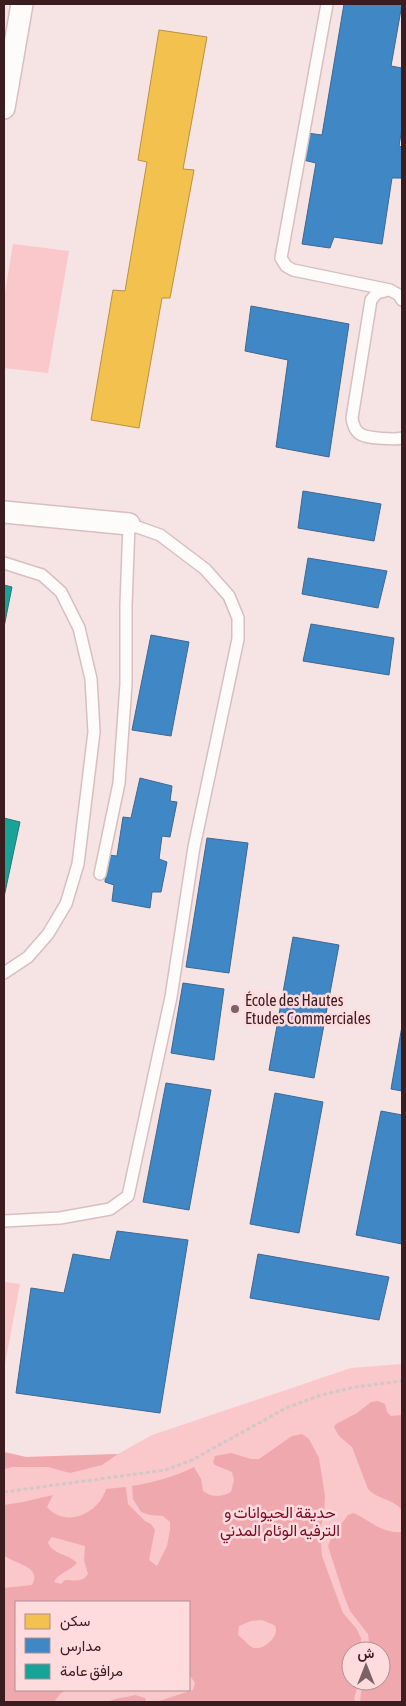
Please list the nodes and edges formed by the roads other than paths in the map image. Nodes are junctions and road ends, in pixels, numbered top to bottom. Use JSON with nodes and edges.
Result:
{"nodes":[{"id":1,"x":22,"y":4,"type":"edge"},
{"id":2,"x":327,"y":4,"type":"edge"},
{"id":3,"x":4,"y":108,"type":"edge"},
{"id":4,"x":390,"y":290,"type":"junction"},
{"id":5,"x":402,"y":300,"type":"edge"},
{"id":6,"x":402,"y":438,"type":"edge"},
{"id":7,"x":4,"y":512,"type":"edge"},
{"id":8,"x":129,"y":524,"type":"junction"},
{"id":9,"x":4,"y":563,"type":"edge"},
{"id":10,"x":100,"y":874,"type":"dead end"},
{"id":11,"x":4,"y":973,"type":"edge"},
{"id":12,"x":4,"y":1221,"type":"edge"}],
"edges":[{"from":1,"to":3,"type":"street"},
{"from":2,"to":4,"type":"lane"},
{"from":4,"to":5,"type":"lane"},
{"from":4,"to":6,"type":"lane"},
{"from":7,"to":8,"type":"street"},
{"from":8,"to":10,"type":"lane"},
{"from":8,"to":12,"type":"lane"},
{"from":9,"to":11,"type":"lane"}]}
